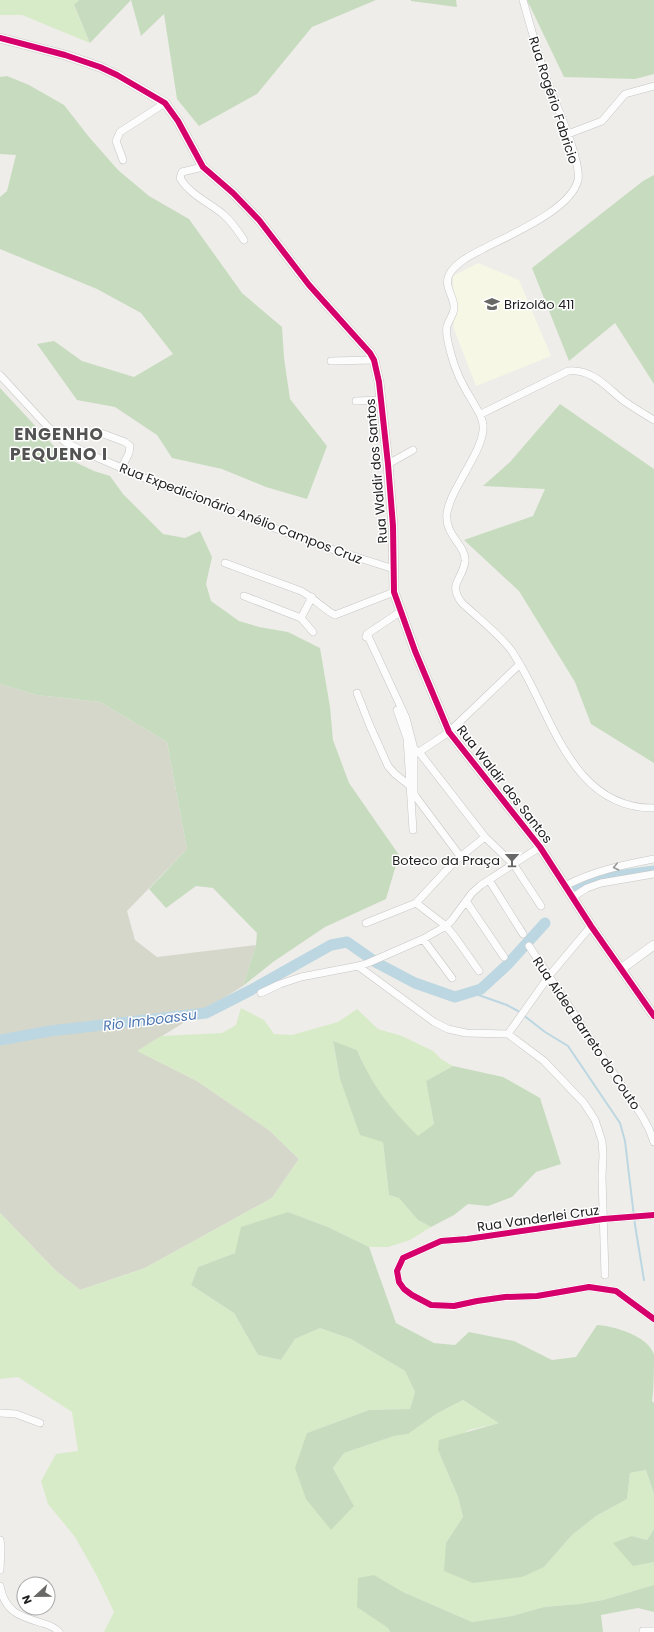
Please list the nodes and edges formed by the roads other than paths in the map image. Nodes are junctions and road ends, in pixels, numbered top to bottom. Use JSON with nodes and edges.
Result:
{"nodes":[{"id":1,"x":523,"y":0,"type":"edge"},
{"id":2,"x":0,"y":38,"type":"edge"},
{"id":3,"x":654,"y":86,"type":"edge"},
{"id":4,"x":165,"y":103,"type":"junction"},
{"id":5,"x":568,"y":134,"type":"junction"},
{"id":6,"x":123,"y":160,"type":"dead end"},
{"id":7,"x":203,"y":167,"type":"junction"},
{"id":8,"x":244,"y":240,"type":"dead end"},
{"id":9,"x":374,"y":360,"type":"junction"},
{"id":10,"x":331,"y":361,"type":"dead end"},
{"id":11,"x":0,"y":375,"type":"edge"},
{"id":12,"x":381,"y":400,"type":"junction"},
{"id":13,"x":356,"y":401,"type":"dead end"},
{"id":14,"x":481,"y":414,"type":"junction"},
{"id":15,"x":654,"y":420,"type":"edge"},
{"id":16,"x":101,"y":433,"type":"dead end"},
{"id":17,"x":413,"y":450,"type":"dead end"},
{"id":18,"x":388,"y":464,"type":"junction"},
{"id":19,"x":121,"y":469,"type":"junction"},
{"id":20,"x":224,"y":563,"type":"dead end"},
{"id":21,"x":394,"y":569,"type":"junction"},
{"id":22,"x":394,"y":592,"type":"junction"},
{"id":23,"x":244,"y":596,"type":"dead end"},
{"id":24,"x":312,"y":597,"type":"junction"},
{"id":25,"x":400,"y":612,"type":"junction"},
{"id":26,"x":301,"y":618,"type":"junction"},
{"id":27,"x":313,"y":632,"type":"dead end"},
{"id":28,"x":520,"y":664,"type":"junction"},
{"id":29,"x":357,"y":692,"type":"dead end"},
{"id":30,"x":449,"y":732,"type":"junction"},
{"id":31,"x":414,"y":751,"type":"junction"},
{"id":32,"x":409,"y":785,"type":"junction"},
{"id":33,"x":654,"y":808,"type":"edge"},
{"id":34,"x":413,"y":830,"type":"dead end"},
{"id":35,"x":485,"y":837,"type":"junction"},
{"id":36,"x":540,"y":847,"type":"junction"},
{"id":37,"x":460,"y":856,"type":"junction"},
{"id":38,"x":654,"y":860,"type":"edge"},
{"id":39,"x":514,"y":865,"type":"junction"},
{"id":40,"x":654,"y":874,"type":"edge"},
{"id":41,"x":489,"y":880,"type":"junction"},
{"id":42,"x":565,"y":886,"type":"junction"},
{"id":43,"x":573,"y":897,"type":"junction"},
{"id":44,"x":466,"y":901,"type":"junction"},
{"id":45,"x":416,"y":903,"type":"junction"},
{"id":46,"x":540,"y":906,"type":"dead end"},
{"id":47,"x":366,"y":923,"type":"dead end"},
{"id":48,"x":446,"y":926,"type":"junction"},
{"id":49,"x":591,"y":926,"type":"junction"},
{"id":50,"x":523,"y":934,"type":"dead end"},
{"id":51,"x":423,"y":939,"type":"junction"},
{"id":52,"x":654,"y":945,"type":"edge"},
{"id":53,"x":529,"y":946,"type":"dead end"},
{"id":54,"x":504,"y":956,"type":"dead end"},
{"id":55,"x":358,"y":966,"type":"junction"},
{"id":56,"x":621,"y":969,"type":"junction"},
{"id":57,"x":479,"y":971,"type":"dead end"},
{"id":58,"x":549,"y":976,"type":"junction"},
{"id":59,"x":452,"y":978,"type":"dead end"},
{"id":60,"x":261,"y":993,"type":"dead end"},
{"id":61,"x":654,"y":1016,"type":"edge"},
{"id":62,"x":508,"y":1034,"type":"junction"},
{"id":63,"x":654,"y":1142,"type":"edge"},
{"id":64,"x":654,"y":1215,"type":"edge"},
{"id":65,"x":603,"y":1219,"type":"junction"},
{"id":66,"x":605,"y":1275,"type":"dead end"},
{"id":67,"x":654,"y":1319,"type":"edge"},
{"id":68,"x":0,"y":1412,"type":"edge"},
{"id":69,"x":40,"y":1423,"type":"dead end"},
{"id":70,"x":0,"y":1540,"type":"edge"},
{"id":71,"x":0,"y":1570,"type":"edge"},
{"id":72,"x":0,"y":1586,"type":"edge"},
{"id":73,"x":643,"y":1631,"type":"dead end"},
{"id":74,"x":654,"y":1631,"type":"edge"},
{"id":75,"x":59,"y":1632,"type":"edge"}],
"edges":[{"from":1,"to":5,"type":"street","name":"Rua Rogério Fabricio"},
{"from":2,"to":4,"type":"street","name":"Rua Waldir dos Santos"},
{"from":3,"to":5,"type":"street"},
{"from":4,"to":6,"type":"street"},
{"from":4,"to":7,"type":"street","name":"Rua Waldir dos Santos"},
{"from":5,"to":14,"type":"street","name":"Rua Rogério Fabricio"},
{"from":7,"to":8,"type":"street"},
{"from":7,"to":9,"type":"street","name":"Rua Waldir dos Santos"},
{"from":9,"to":10,"type":"street"},
{"from":9,"to":12,"type":"street","name":"Rua Waldir dos Santos"},
{"from":11,"to":19,"type":"street","name":"Rua Expedicionário Anélio Campos Cruz"},
{"from":12,"to":13,"type":"street"},
{"from":12,"to":18,"type":"street","name":"Rua Waldir dos Santos"},
{"from":14,"to":15,"type":"street"},
{"from":14,"to":28,"type":"street"},
{"from":16,"to":19,"type":"street"},
{"from":17,"to":18,"type":"street"},
{"from":18,"to":21,"type":"street","name":"Rua Waldir dos Santos"},
{"from":19,"to":21,"type":"street","name":"Rua Expedicionário Anélio Campos Cruz"},
{"from":20,"to":24,"type":"street"},
{"from":21,"to":22,"type":"street","name":"Rua Waldir dos Santos"},
{"from":22,"to":24,"type":"street"},
{"from":22,"to":25,"type":"street","name":"Rua Waldir dos Santos"},
{"from":23,"to":26,"type":"street"},
{"from":24,"to":26,"type":"street"},
{"from":25,"to":30,"type":"street","name":"Rua Waldir dos Santos"},
{"from":25,"to":31,"type":"street"},
{"from":26,"to":27,"type":"street"},
{"from":28,"to":30,"type":"street"},
{"from":28,"to":33,"type":"street"},
{"from":29,"to":32,"type":"street"},
{"from":30,"to":31,"type":"street"},
{"from":30,"to":36,"type":"street","name":"Rua Waldir dos Santos"},
{"from":31,"to":32,"type":"street"},
{"from":31,"to":35,"type":"street"},
{"from":31,"to":37,"type":"street"},
{"from":32,"to":34,"type":"street"},
{"from":35,"to":37,"type":"street"},
{"from":35,"to":39,"type":"street"},
{"from":36,"to":39,"type":"street"},
{"from":36,"to":42,"type":"street","name":"Rua Waldir dos Santos"},
{"from":37,"to":45,"type":"street"},
{"from":38,"to":42,"type":"street","one_way":true},
{"from":39,"to":41,"type":"street"},
{"from":39,"to":46,"type":"street"},
{"from":40,"to":43,"type":"street"},
{"from":41,"to":44,"type":"street"},
{"from":41,"to":50,"type":"street"},
{"from":42,"to":43,"type":"street","name":"Rua Waldir dos Santos"},
{"from":43,"to":49,"type":"street","name":"Rua Waldir dos Santos"},
{"from":44,"to":48,"type":"street"},
{"from":44,"to":54,"type":"street"},
{"from":45,"to":47,"type":"street"},
{"from":45,"to":48,"type":"street"},
{"from":48,"to":51,"type":"street"},
{"from":48,"to":57,"type":"street"},
{"from":49,"to":56,"type":"street","name":"Rua Waldir dos Santos"},
{"from":49,"to":58,"type":"street"},
{"from":51,"to":55,"type":"street"},
{"from":51,"to":59,"type":"street"},
{"from":52,"to":56,"type":"street"},
{"from":53,"to":58,"type":"street","name":"Rua Aidea Barreto do Couto"},
{"from":55,"to":60,"type":"street"},
{"from":55,"to":62,"type":"street"},
{"from":56,"to":61,"type":"street","name":"Rua Waldir dos Santos"},
{"from":58,"to":62,"type":"street"},
{"from":58,"to":63,"type":"street","name":"Rua Aidea Barreto do Couto"},
{"from":62,"to":65,"type":"street"},
{"from":64,"to":65,"type":"street","name":"Rua Vanderlei Cruz"},
{"from":65,"to":66,"type":"street"},
{"from":65,"to":67,"type":"street","name":"Rua Vanderlei Cruz"},
{"from":68,"to":69,"type":"street"},
{"from":70,"to":71,"type":"street"},
{"from":72,"to":75,"type":"street"},
{"from":73,"to":74,"type":"street"}]}
